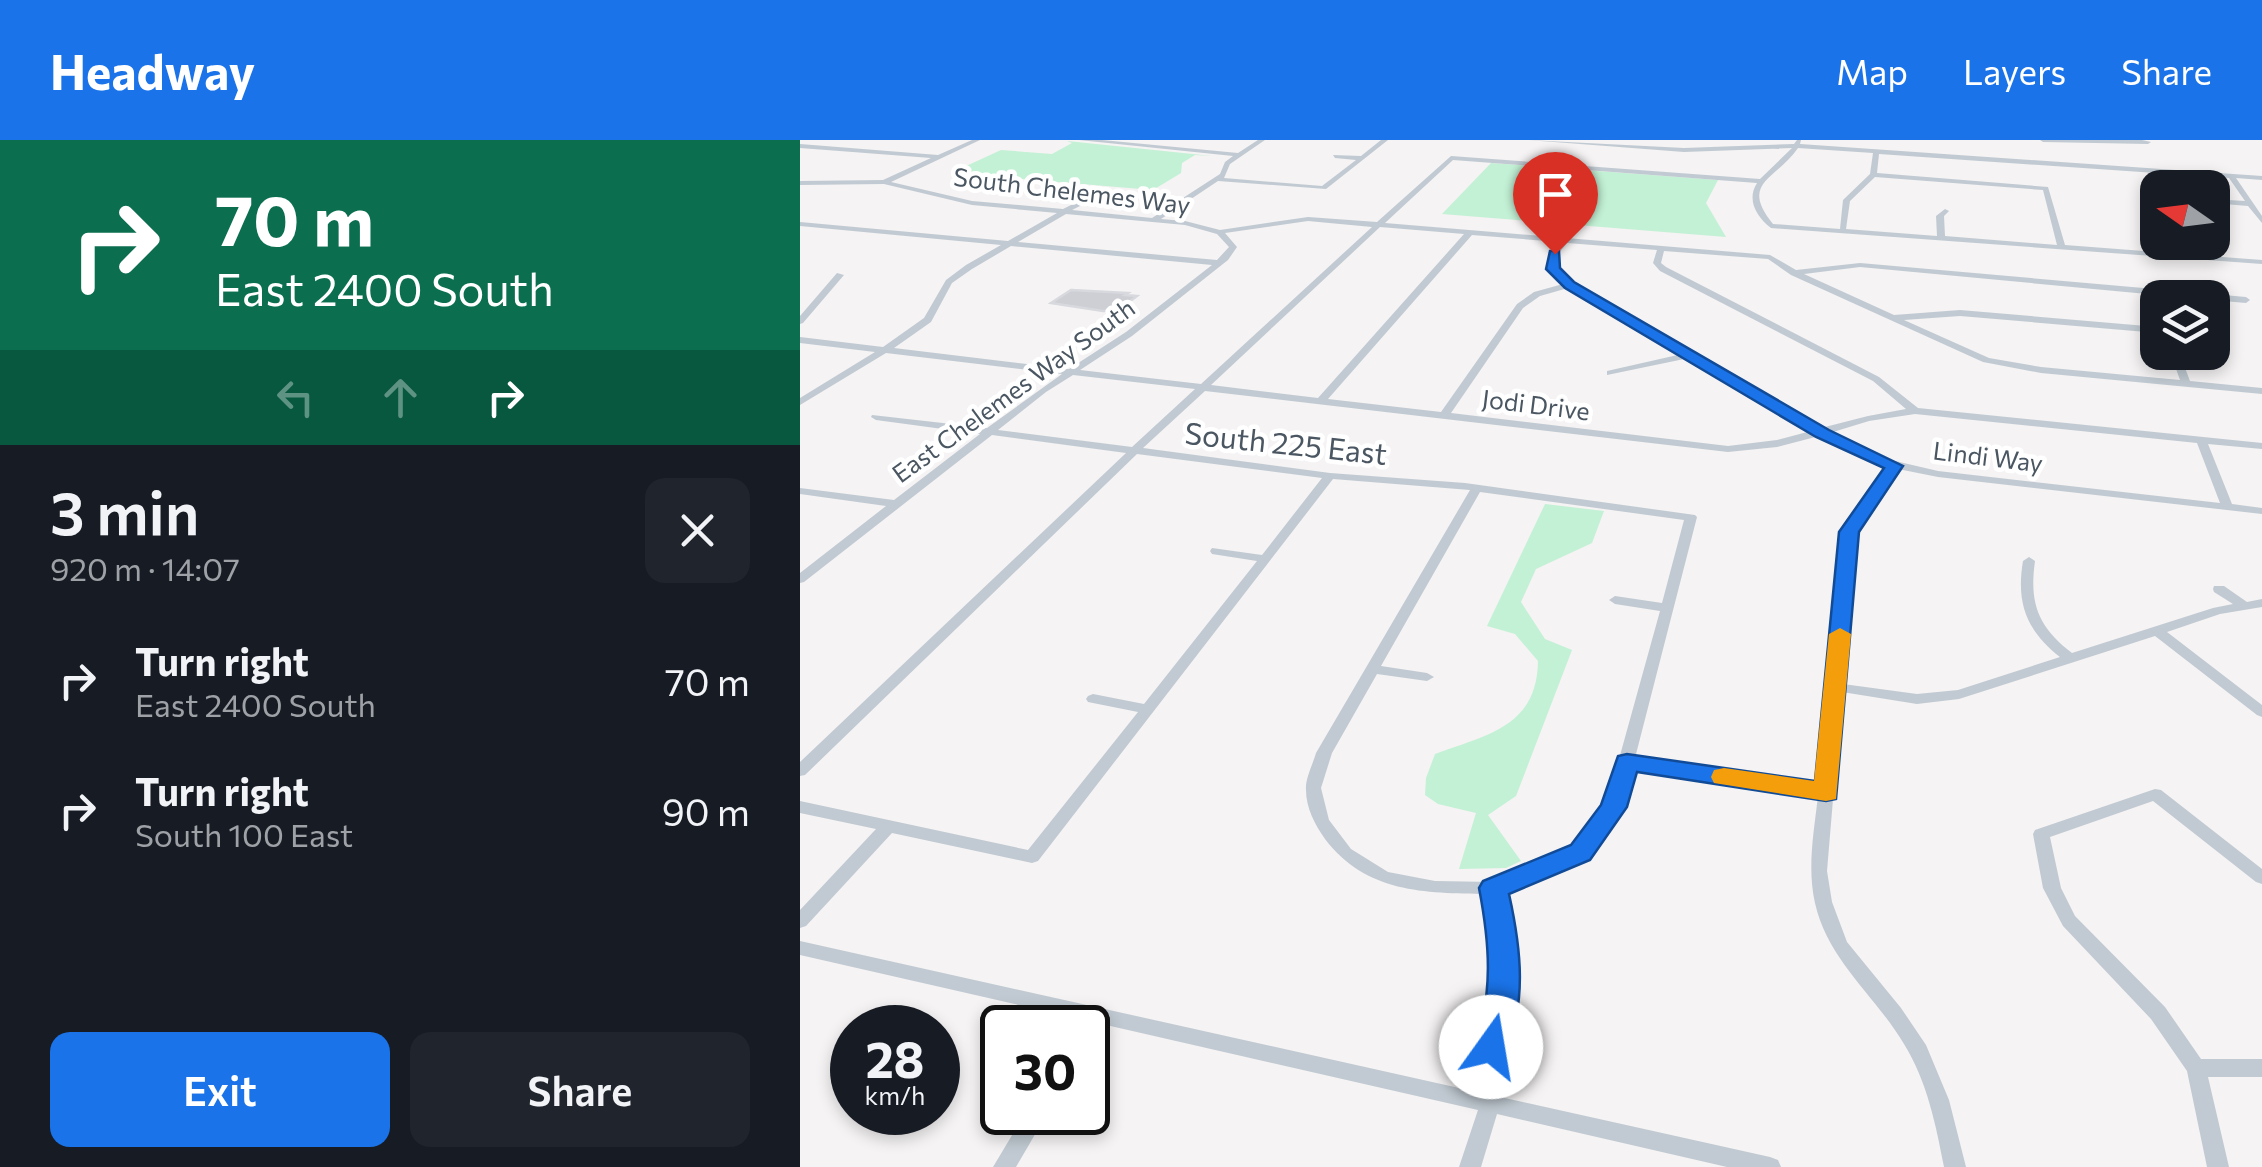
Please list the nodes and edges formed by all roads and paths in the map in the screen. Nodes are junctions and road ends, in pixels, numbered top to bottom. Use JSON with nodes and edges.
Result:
{"nodes":[{"id":1,"x":978,"y":140,"type":"edge"},
{"id":2,"x":1086,"y":140,"type":"edge"},
{"id":3,"x":1174,"y":140,"type":"edge"},
{"id":4,"x":1262,"y":140,"type":"edge"},
{"id":5,"x":1385,"y":140,"type":"edge"},
{"id":6,"x":1531,"y":140,"type":"edge"},
{"id":7,"x":1706,"y":140,"type":"edge"},
{"id":8,"x":2043,"y":140,"type":"edge"},
{"id":9,"x":2148,"y":142,"type":"edge"},
{"id":10,"x":1612,"y":143,"type":"edge"},
{"id":11,"x":1798,"y":143,"type":"edge"},
{"id":12,"x":800,"y":146,"type":"edge"},
{"id":13,"x":1158,"y":149,"type":"junction"},
{"id":14,"x":1712,"y":149,"type":"junction"},
{"id":15,"x":1876,"y":152,"type":"junction"},
{"id":16,"x":1238,"y":155,"type":"junction"},
{"id":17,"x":1334,"y":156,"type":"dead end"},
{"id":18,"x":939,"y":157,"type":"junction"},
{"id":19,"x":1362,"y":158,"type":"junction"},
{"id":20,"x":2044,"y":162,"type":"junction"},
{"id":21,"x":1594,"y":170,"type":"junction"},
{"id":22,"x":1873,"y":176,"type":"junction"},
{"id":23,"x":2232,"y":176,"type":"junction"},
{"id":24,"x":2262,"y":178,"type":"edge"},
{"id":25,"x":1217,"y":179,"type":"junction"},
{"id":26,"x":1761,"y":180,"type":"junction"},
{"id":27,"x":884,"y":182,"type":"junction"},
{"id":28,"x":800,"y":183,"type":"edge"},
{"id":29,"x":996,"y":194,"type":"dead end"},
{"id":30,"x":1083,"y":201,"type":"dead end"},
{"id":31,"x":2230,"y":202,"type":"edge"},
{"id":32,"x":972,"y":203,"type":"junction"},
{"id":33,"x":2250,"y":204,"type":"junction"},
{"id":34,"x":1945,"y":211,"type":"dead end"},
{"id":35,"x":1064,"y":212,"type":"junction"},
{"id":36,"x":835,"y":216,"type":"dead end"},
{"id":37,"x":1155,"y":220,"type":"junction"},
{"id":38,"x":2262,"y":222,"type":"edge"},
{"id":39,"x":800,"y":224,"type":"edge"},
{"id":40,"x":1378,"y":225,"type":"junction"},
{"id":41,"x":814,"y":226,"type":"junction"},
{"id":42,"x":1772,"y":226,"type":"junction"},
{"id":43,"x":1843,"y":228,"type":"junction"},
{"id":44,"x":1220,"y":232,"type":"junction"},
{"id":45,"x":1470,"y":232,"type":"junction"},
{"id":46,"x":1941,"y":236,"type":"junction"},
{"id":47,"x":1775,"y":238,"type":"dead end"},
{"id":48,"x":1564,"y":240,"type":"junction"},
{"id":49,"x":1008,"y":244,"type":"junction"},
{"id":50,"x":2060,"y":246,"type":"junction"},
{"id":51,"x":1661,"y":248,"type":"junction"},
{"id":52,"x":2140,"y":253,"type":"edge"},
{"id":53,"x":2230,"y":260,"type":"edge"},
{"id":54,"x":2262,"y":262,"type":"edge"},
{"id":55,"x":1219,"y":264,"type":"junction"},
{"id":56,"x":1794,"y":273,"type":"junction"},
{"id":57,"x":840,"y":275,"type":"dead end"},
{"id":58,"x":1570,"y":285,"type":"junction"},
{"id":59,"x":2140,"y":289,"type":"edge"},
{"id":60,"x":2230,"y":298,"type":"edge"},
{"id":61,"x":2246,"y":300,"type":"dead end"},
{"id":62,"x":1892,"y":318,"type":"junction"},
{"id":63,"x":800,"y":321,"type":"edge"},
{"id":64,"x":2140,"y":328,"type":"edge"},
{"id":65,"x":800,"y":340,"type":"edge"},
{"id":66,"x":886,"y":350,"type":"junction"},
{"id":67,"x":1689,"y":355,"type":"junction"},
{"id":68,"x":2181,"y":370,"type":"edge"},
{"id":69,"x":1072,"y":371,"type":"junction"},
{"id":70,"x":1610,"y":373,"type":"dead end"},
{"id":71,"x":1147,"y":382,"type":"joint"},
{"id":72,"x":2186,"y":384,"type":"junction"},
{"id":73,"x":1202,"y":389,"type":"junction"},
{"id":74,"x":2262,"y":391,"type":"edge"},
{"id":75,"x":800,"y":402,"type":"edge"},
{"id":76,"x":1320,"y":402,"type":"junction"},
{"id":77,"x":1915,"y":411,"type":"junction"},
{"id":78,"x":1444,"y":416,"type":"junction"},
{"id":79,"x":876,"y":417,"type":"dead end"},
{"id":80,"x":990,"y":432,"type":"junction"},
{"id":81,"x":1822,"y":434,"type":"junction"},
{"id":82,"x":2201,"y":440,"type":"junction"},
{"id":83,"x":2262,"y":446,"type":"edge"},
{"id":84,"x":1134,"y":451,"type":"junction"},
{"id":85,"x":1894,"y":466,"type":"junction"},
{"id":86,"x":1330,"y":476,"type":"junction"},
{"id":87,"x":1476,"y":489,"type":"junction"},
{"id":88,"x":800,"y":491,"type":"edge"},
{"id":89,"x":1871,"y":497,"type":"joint"},
{"id":90,"x":896,"y":504,"type":"junction"},
{"id":91,"x":2227,"y":506,"type":"junction"},
{"id":92,"x":2262,"y":511,"type":"edge"},
{"id":93,"x":1216,"y":550,"type":"dead end"},
{"id":94,"x":1264,"y":559,"type":"junction"},
{"id":95,"x":2029,"y":561,"type":"dead end"},
{"id":96,"x":800,"y":579,"type":"edge"},
{"id":97,"x":2219,"y":589,"type":"dead end"},
{"id":98,"x":1616,"y":600,"type":"dead end"},
{"id":99,"x":2262,"y":603,"type":"edge"},
{"id":100,"x":2244,"y":606,"type":"junction"},
{"id":101,"x":1666,"y":608,"type":"junction"},
{"id":102,"x":2156,"y":631,"type":"junction"},
{"id":103,"x":2070,"y":658,"type":"junction"},
{"id":104,"x":1372,"y":670,"type":"junction"},
{"id":105,"x":1427,"y":677,"type":"dead end"},
{"id":106,"x":1835,"y":688,"type":"junction"},
{"id":107,"x":1093,"y":698,"type":"dead end"},
{"id":108,"x":1148,"y":709,"type":"junction"},
{"id":109,"x":2262,"y":712,"type":"edge"},
{"id":110,"x":1627,"y":762,"type":"junction"},
{"id":111,"x":800,"y":771,"type":"edge"},
{"id":112,"x":1826,"y":792,"type":"junction"},
{"id":113,"x":800,"y":808,"type":"edge"},
{"id":114,"x":888,"y":826,"type":"junction"},
{"id":115,"x":2262,"y":878,"type":"edge"},
{"id":116,"x":1494,"y":888,"type":"junction"},
{"id":117,"x":800,"y":921,"type":"edge"},
{"id":118,"x":800,"y":948,"type":"edge"},
{"id":119,"x":1020,"y":1005,"type":"edge"},
{"id":120,"x":1110,"y":1027,"type":"edge"},
{"id":121,"x":2196,"y":1068,"type":"junction"},
{"id":122,"x":2262,"y":1068,"type":"edge"},
{"id":123,"x":1482,"y":1102,"type":"junction"},
{"id":124,"x":1024,"y":1135,"type":"edge"},
{"id":125,"x":1004,"y":1167,"type":"edge"},
{"id":126,"x":1470,"y":1167,"type":"edge"},
{"id":127,"x":1770,"y":1167,"type":"edge"},
{"id":128,"x":1955,"y":1167,"type":"edge"},
{"id":129,"x":2218,"y":1167,"type":"edge"}],
"edges":[{"from":1,"to":18,"type":"street"},
{"from":2,"to":13,"type":"street"},
{"from":3,"to":13,"type":"street"},
{"from":4,"to":16,"type":"street"},
{"from":5,"to":19,"type":"street"},
{"from":6,"to":10,"type":"street"},
{"from":7,"to":14,"type":"street"},
{"from":8,"to":9,"type":"street"},
{"from":8,"to":20,"type":"street"},
{"from":10,"to":14,"type":"street"},
{"from":10,"to":21,"type":"street"},
{"from":11,"to":14,"type":"street"},
{"from":11,"to":15,"type":"street"},
{"from":11,"to":26,"type":"street"},
{"from":12,"to":18,"type":"street"},
{"from":13,"to":16,"type":"street"},
{"from":15,"to":20,"type":"street"},
{"from":15,"to":22,"type":"street"},
{"from":16,"to":25,"type":"street"},
{"from":17,"to":19,"type":"street"},
{"from":18,"to":27,"type":"street"},
{"from":19,"to":25,"type":"street"},
{"from":20,"to":23,"type":"street"},
{"from":21,"to":26,"type":"street"},
{"from":21,"to":40,"type":"street"},
{"from":22,"to":43,"type":"street"},
{"from":22,"to":50,"type":"street"},
{"from":23,"to":24,"type":"street"},
{"from":23,"to":33,"type":"street"},
{"from":25,"to":37,"type":"street"},
{"from":26,"to":42,"type":"street"},
{"from":27,"to":28,"type":"street","name":"South Chelemes Way"},
{"from":27,"to":32,"type":"street","name":"South Chelemes Way"},
{"from":29,"to":32,"type":"street"},
{"from":30,"to":35,"type":"street"},
{"from":31,"to":33,"type":"street"},
{"from":32,"to":35,"type":"street","name":"South Chelemes Way"},
{"from":33,"to":38,"type":"street"},
{"from":34,"to":46,"type":"street"},
{"from":35,"to":37,"type":"street","name":"South Chelemes Way"},
{"from":35,"to":49,"type":"street"},
{"from":36,"to":41,"type":"street"},
{"from":37,"to":44,"type":"street","name":"South Chelemes Way"},
{"from":39,"to":41,"type":"street"},
{"from":40,"to":44,"type":"street"},
{"from":40,"to":45,"type":"street"},
{"from":40,"to":73,"type":"street"},
{"from":41,"to":49,"type":"street"},
{"from":42,"to":43,"type":"street"},
{"from":42,"to":47,"type":"street"},
{"from":43,"to":46,"type":"street"},
{"from":44,"to":55,"type":"street"},
{"from":45,"to":48,"type":"street"},
{"from":45,"to":76,"type":"street"},
{"from":46,"to":50,"type":"street"},
{"from":48,"to":51,"type":"street"},
{"from":48,"to":58,"type":"street"},
{"from":49,"to":55,"type":"street"},
{"from":49,"to":66,"type":"street"},
{"from":50,"to":52,"type":"street"},
{"from":51,"to":56,"type":"street"},
{"from":51,"to":77,"type":"street"},
{"from":53,"to":54,"type":"street"},
{"from":55,"to":69,"type":"street","name":"East Chelemes Way South"},
{"from":56,"to":59,"type":"street"},
{"from":56,"to":62,"type":"street"},
{"from":57,"to":63,"type":"street"},
{"from":58,"to":67,"type":"street","name":"Lindi Way"},
{"from":58,"to":78,"type":"street"},
{"from":60,"to":61,"type":"street"},
{"from":62,"to":64,"type":"street"},
{"from":62,"to":72,"type":"street"},
{"from":65,"to":66,"type":"street"},
{"from":66,"to":69,"type":"street"},
{"from":66,"to":75,"type":"street"},
{"from":67,"to":70,"type":"street"},
{"from":67,"to":81,"type":"street","name":"Lindi Way"},
{"from":68,"to":72,"type":"street"},
{"from":69,"to":71,"type":"street"},
{"from":69,"to":80,"type":"street","name":"East Chelemes Way South"},
{"from":71,"to":73,"type":"street","name":"Jodi Drive"},
{"from":72,"to":74,"type":"street"},
{"from":73,"to":76,"type":"street","name":"Jodi Drive"},
{"from":73,"to":84,"type":"street"},
{"from":76,"to":78,"type":"street","name":"Jodi Drive"},
{"from":77,"to":81,"type":"street","name":"Jodi Drive"},
{"from":77,"to":82,"type":"street"},
{"from":78,"to":81,"type":"street","name":"Jodi Drive"},
{"from":79,"to":80,"type":"street","name":"South 225 East"},
{"from":80,"to":84,"type":"street","name":"South 225 East"},
{"from":80,"to":90,"type":"street","name":"East Chelemes Way South"},
{"from":81,"to":85,"type":"street","name":"Lindi Way"},
{"from":82,"to":83,"type":"street"},
{"from":82,"to":91,"type":"street"},
{"from":84,"to":86,"type":"street","name":"South 225 East"},
{"from":84,"to":111,"type":"street"},
{"from":85,"to":89,"type":"street"},
{"from":85,"to":91,"type":"street","name":"Lindi Way"},
{"from":86,"to":87,"type":"street","name":"South 225 East"},
{"from":86,"to":94,"type":"street"},
{"from":87,"to":101,"type":"street","name":"South 225 East"},
{"from":87,"to":104,"type":"street"},
{"from":88,"to":90,"type":"street"},
{"from":89,"to":106,"type":"street"},
{"from":90,"to":96,"type":"street","name":"East Chelemes Way South"},
{"from":91,"to":92,"type":"street","name":"Lindi Way"},
{"from":93,"to":94,"type":"street"},
{"from":94,"to":108,"type":"street"},
{"from":95,"to":103,"type":"street"},
{"from":97,"to":100,"type":"street"},
{"from":98,"to":101,"type":"street"},
{"from":99,"to":100,"type":"street"},
{"from":100,"to":102,"type":"street"},
{"from":101,"to":110,"type":"street"},
{"from":102,"to":103,"type":"street"},
{"from":102,"to":109,"type":"street"},
{"from":103,"to":106,"type":"street"},
{"from":104,"to":105,"type":"street"},
{"from":104,"to":116,"type":"street"},
{"from":106,"to":112,"type":"street"},
{"from":107,"to":108,"type":"street"},
{"from":108,"to":114,"type":"street"},
{"from":110,"to":112,"type":"street"},
{"from":110,"to":116,"type":"street"},
{"from":112,"to":128,"type":"street"},
{"from":113,"to":114,"type":"street"},
{"from":114,"to":117,"type":"street"},
{"from":115,"to":121,"type":"street"},
{"from":116,"to":123,"type":"street"},
{"from":118,"to":119,"type":"street"},
{"from":120,"to":123,"type":"street"},
{"from":121,"to":122,"type":"street"},
{"from":121,"to":129,"type":"street"},
{"from":123,"to":126,"type":"street"},
{"from":123,"to":127,"type":"street"},
{"from":124,"to":125,"type":"street"}]}
